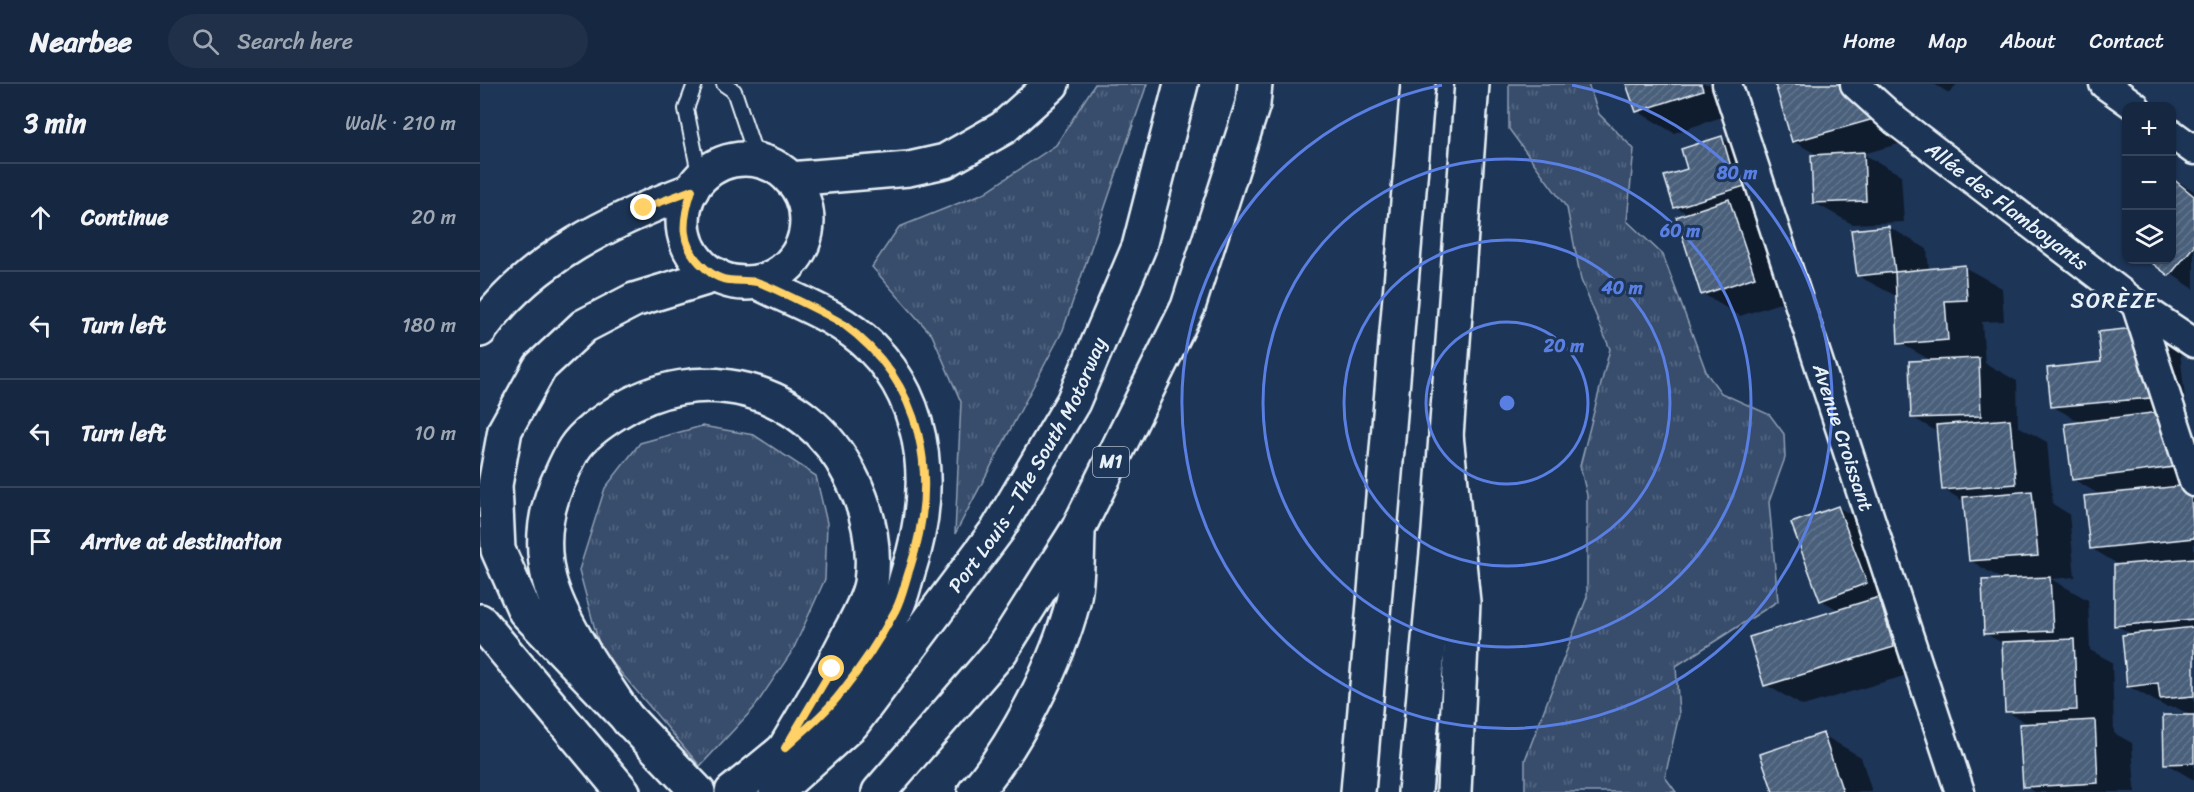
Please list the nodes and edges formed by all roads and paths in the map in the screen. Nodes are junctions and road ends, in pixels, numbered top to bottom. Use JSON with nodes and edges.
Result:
{"nodes":[{"id":1,"x":695,"y":84,"type":"edge"},
{"id":2,"x":724,"y":84,"type":"edge"},
{"id":3,"x":1052,"y":84,"type":"edge"},
{"id":4,"x":1181,"y":84,"type":"edge"},
{"id":5,"x":1255,"y":84,"type":"edge"},
{"id":6,"x":1418,"y":84,"type":"edge"},
{"id":7,"x":1472,"y":84,"type":"edge"},
{"id":8,"x":1727,"y":84,"type":"edge"},
{"id":9,"x":1855,"y":84,"type":"edge"},
{"id":10,"x":2104,"y":84,"type":"edge"},
{"id":11,"x":2129,"y":102,"type":"edge"},
{"id":12,"x":2176,"y":137,"type":"edge"},
{"id":13,"x":2194,"y":150,"type":"edge"},
{"id":14,"x":757,"y":160,"type":"junction"},
{"id":15,"x":790,"y":179,"type":"junction"},
{"id":16,"x":696,"y":184,"type":"junction"},
{"id":17,"x":716,"y":275,"type":"junction"},
{"id":18,"x":757,"y":282,"type":"junction"},
{"id":19,"x":2136,"y":304,"type":"junction"},
{"id":20,"x":480,"y":330,"type":"edge"},
{"id":21,"x":2194,"y":344,"type":"edge"},
{"id":22,"x":1446,"y":435,"type":"junction"},
{"id":23,"x":2194,"y":482,"type":"edge"},
{"id":24,"x":1078,"y":529,"type":"junction"},
{"id":25,"x":480,"y":621,"type":"edge"},
{"id":26,"x":628,"y":721,"type":"junction"},
{"id":27,"x":785,"y":748,"type":"junction"},
{"id":28,"x":623,"y":792,"type":"edge"},
{"id":29,"x":698,"y":792,"type":"edge"},
{"id":30,"x":732,"y":792,"type":"edge"},
{"id":31,"x":776,"y":792,"type":"edge"},
{"id":32,"x":879,"y":792,"type":"edge"},
{"id":33,"x":975,"y":792,"type":"edge"},
{"id":34,"x":1358,"y":792,"type":"edge"},
{"id":35,"x":1414,"y":792,"type":"edge"},
{"id":36,"x":1454,"y":792,"type":"edge"},
{"id":37,"x":1960,"y":792,"type":"edge"}],
"edges":[{"from":1,"to":16,"type":"lane"},
{"from":2,"to":14,"type":"lane"},
{"from":3,"to":15,"type":"main road"},
{"from":4,"to":31,"type":"main road","name":"Port Louis – The South Motorway"},
{"from":5,"to":24,"type":"main road","number":"M1"},
{"from":6,"to":34,"type":"main road"},
{"from":7,"to":22,"type":"main road"},
{"from":8,"to":37,"type":"street","name":"Avenue Croissant"},
{"from":9,"to":19,"type":"street","name":"Allée des Flamboyants"},
{"from":10,"to":11,"type":"street"},
{"from":12,"to":13,"type":"street"},
{"from":14,"to":15,"type":"main road"},
{"from":14,"to":16,"type":"main road"},
{"from":15,"to":18,"type":"main road"},
{"from":16,"to":17,"type":"main road"},
{"from":16,"to":20,"type":"main road"},
{"from":17,"to":18,"type":"main road"},
{"from":17,"to":26,"type":"main road"},
{"from":18,"to":27,"type":"main road"},
{"from":19,"to":21,"type":"street","name":"Allée des Flamboyants"},
{"from":19,"to":23,"type":"street"},
{"from":22,"to":35,"type":"main road"},
{"from":22,"to":36,"type":"main road"},
{"from":24,"to":32,"type":"main road","number":"M1"},
{"from":24,"to":33,"type":"main road"},
{"from":25,"to":28,"type":"main road"},
{"from":26,"to":27,"type":"main road"},
{"from":26,"to":29,"type":"main road"},
{"from":27,"to":30,"type":"main road"}]}
